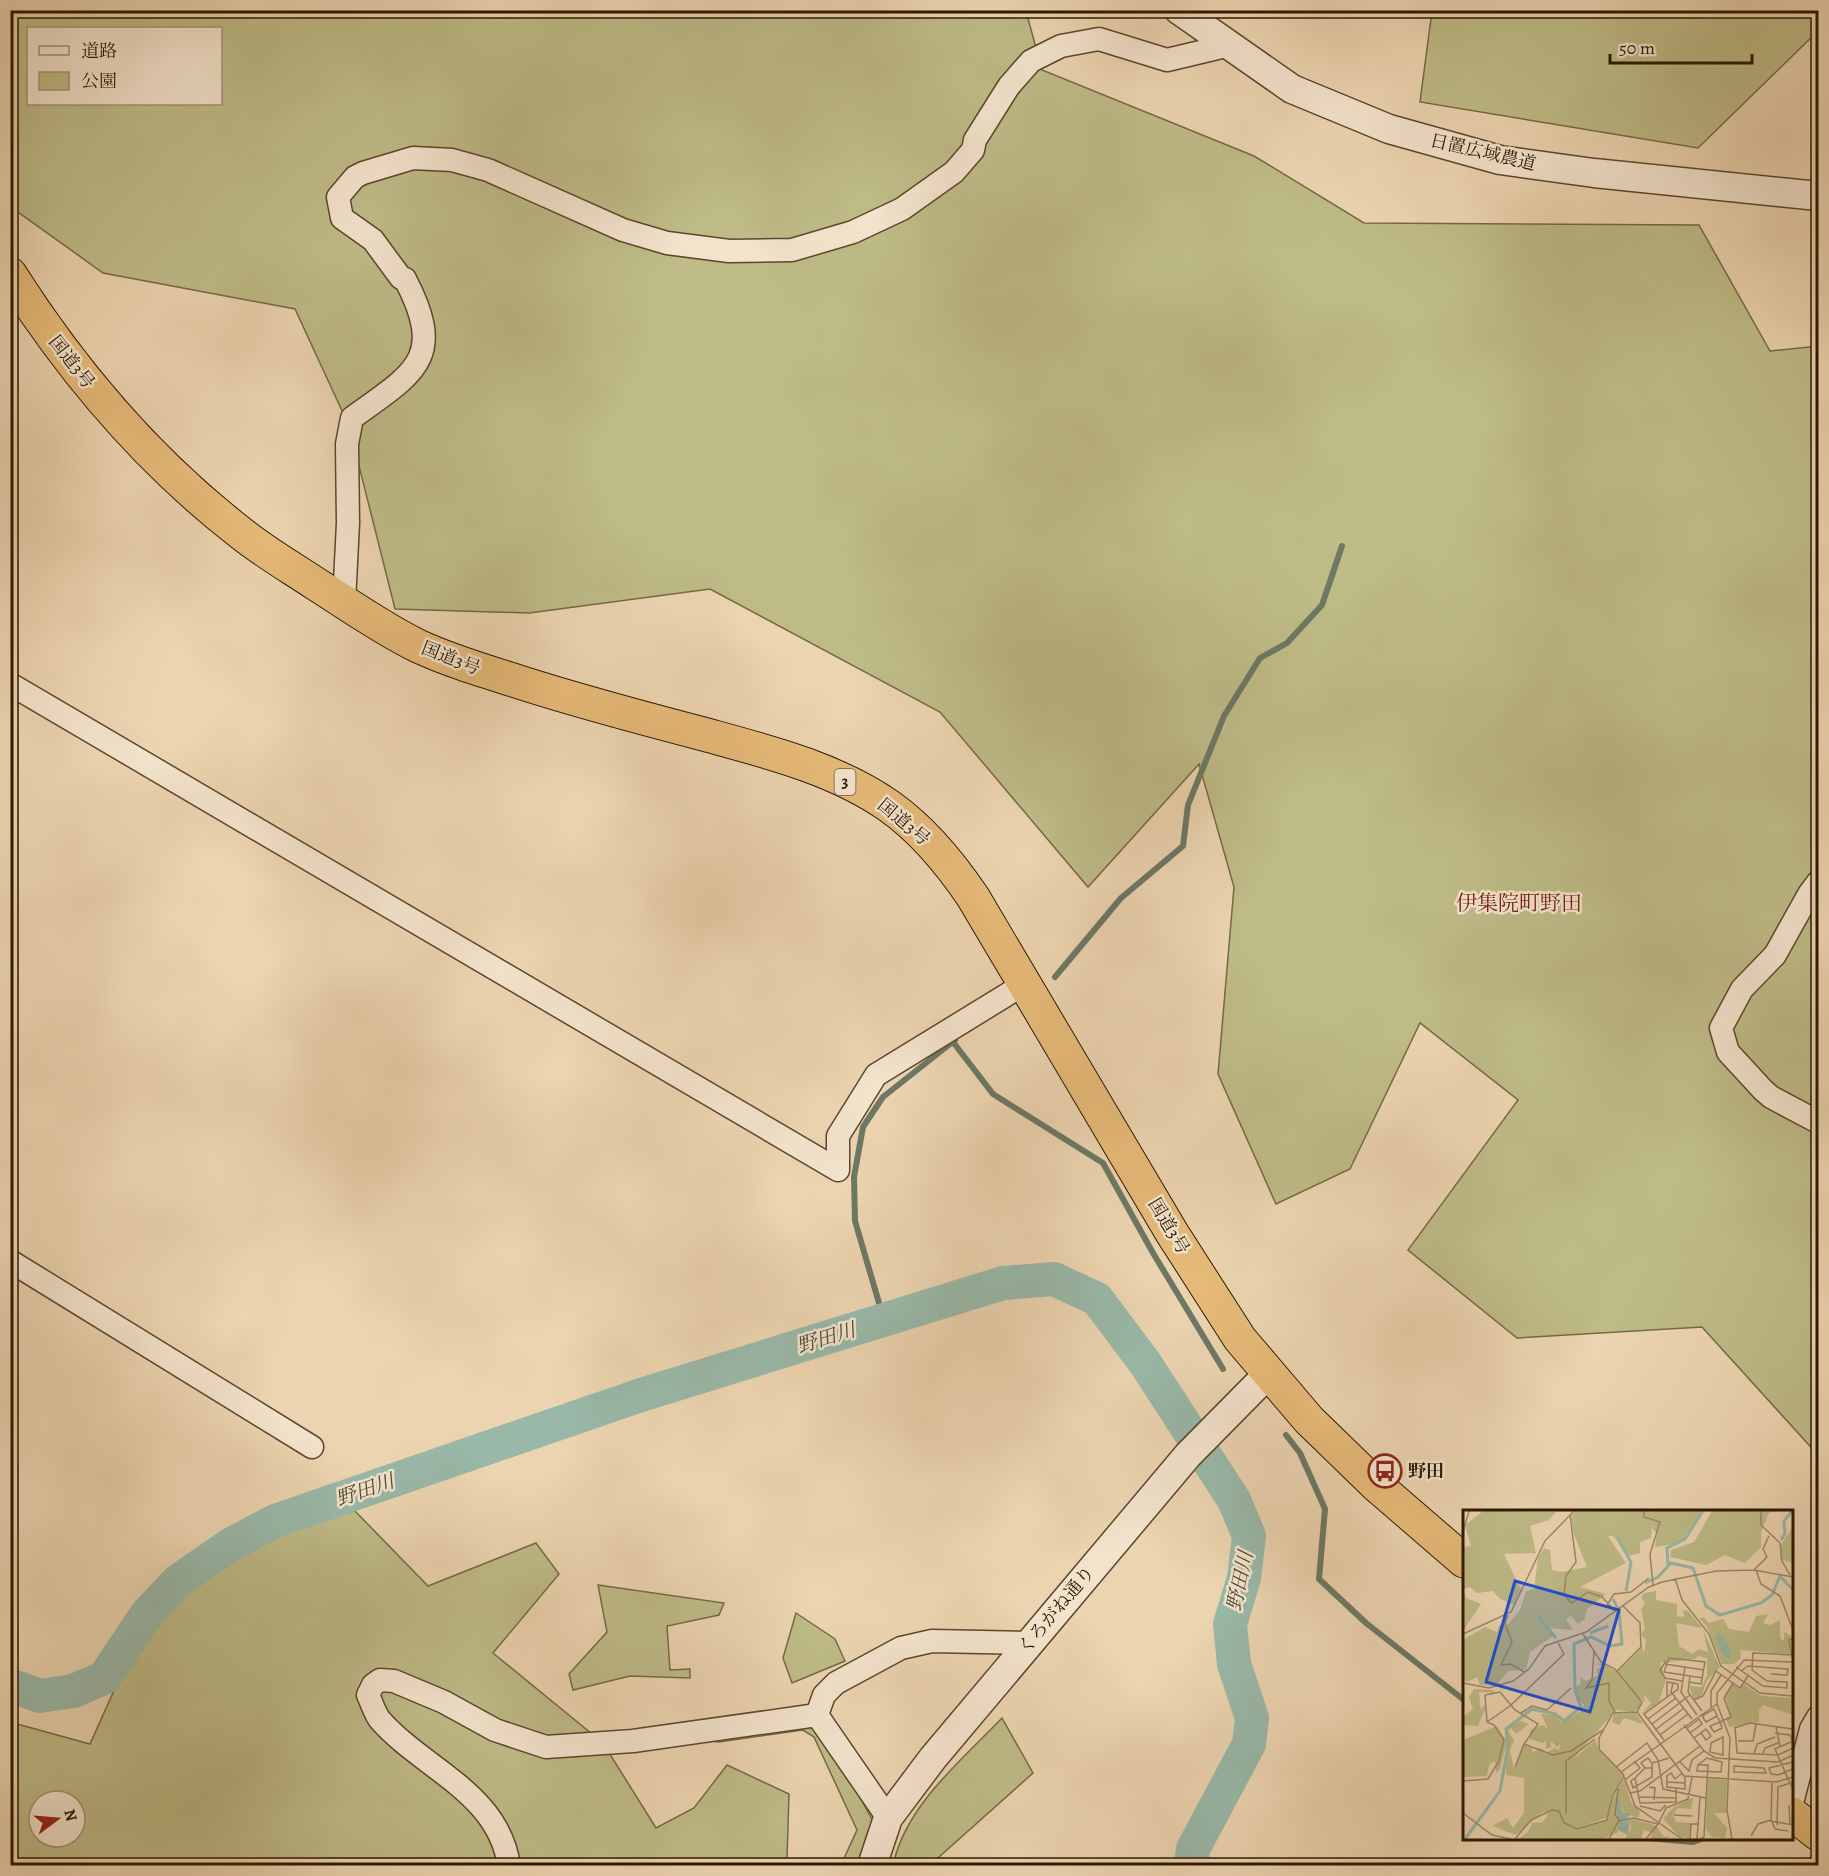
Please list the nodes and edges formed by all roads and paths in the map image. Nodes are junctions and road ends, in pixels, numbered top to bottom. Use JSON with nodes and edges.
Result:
{"nodes":[{"id":1,"x":1179,"y":10,"type":"edge"},
{"id":2,"x":1230,"y":45,"type":"junction"},
{"id":3,"x":1818,"y":196,"type":"edge"},
{"id":4,"x":16,"y":290,"type":"edge"},
{"id":5,"x":344,"y":602,"type":"junction"},
{"id":6,"x":10,"y":684,"type":"edge"},
{"id":7,"x":1818,"y":882,"type":"edge"},
{"id":8,"x":1026,"y":983,"type":"junction"},
{"id":9,"x":1818,"y":1122,"type":"edge"},
{"id":10,"x":10,"y":1261,"type":"edge"},
{"id":11,"x":1268,"y":1374,"type":"junction"},
{"id":12,"x":312,"y":1447,"type":"dead end"},
{"id":13,"x":1463,"y":1561,"type":"edge"},
{"id":14,"x":1028,"y":1643,"type":"junction"},
{"id":15,"x":817,"y":1715,"type":"junction"},
{"id":16,"x":1818,"y":1717,"type":"edge"},
{"id":17,"x":1793,"y":1796,"type":"edge"},
{"id":18,"x":1793,"y":1815,"type":"edge"},
{"id":19,"x":888,"y":1818,"type":"junction"},
{"id":20,"x":1818,"y":1834,"type":"edge"},
{"id":21,"x":509,"y":1866,"type":"edge"},
{"id":22,"x":872,"y":1866,"type":"edge"}],
"edges":[{"from":1,"to":2,"type":"street","name":"日置広域農道"},
{"from":2,"to":3,"type":"street","name":"日置広域農道"},
{"from":2,"to":5,"type":"street"},
{"from":4,"to":5,"type":"highway","name":"国道3号","number":"3"},
{"from":5,"to":8,"type":"highway","name":"国道3号","number":"3"},
{"from":6,"to":8,"type":"street"},
{"from":7,"to":9,"type":"street"},
{"from":8,"to":11,"type":"highway","name":"国道3号","number":"3"},
{"from":10,"to":12,"type":"street"},
{"from":11,"to":13,"type":"highway","name":"国道3号","number":"3"},
{"from":11,"to":14,"type":"street","name":"くろがね通り"},
{"from":14,"to":15,"type":"street"},
{"from":14,"to":19,"type":"street","name":"くろがね通り"},
{"from":15,"to":19,"type":"street"},
{"from":15,"to":21,"type":"street"},
{"from":16,"to":17,"type":"street"},
{"from":18,"to":20,"type":"highway"},
{"from":19,"to":22,"type":"street","name":"くろがね通り"}]}
